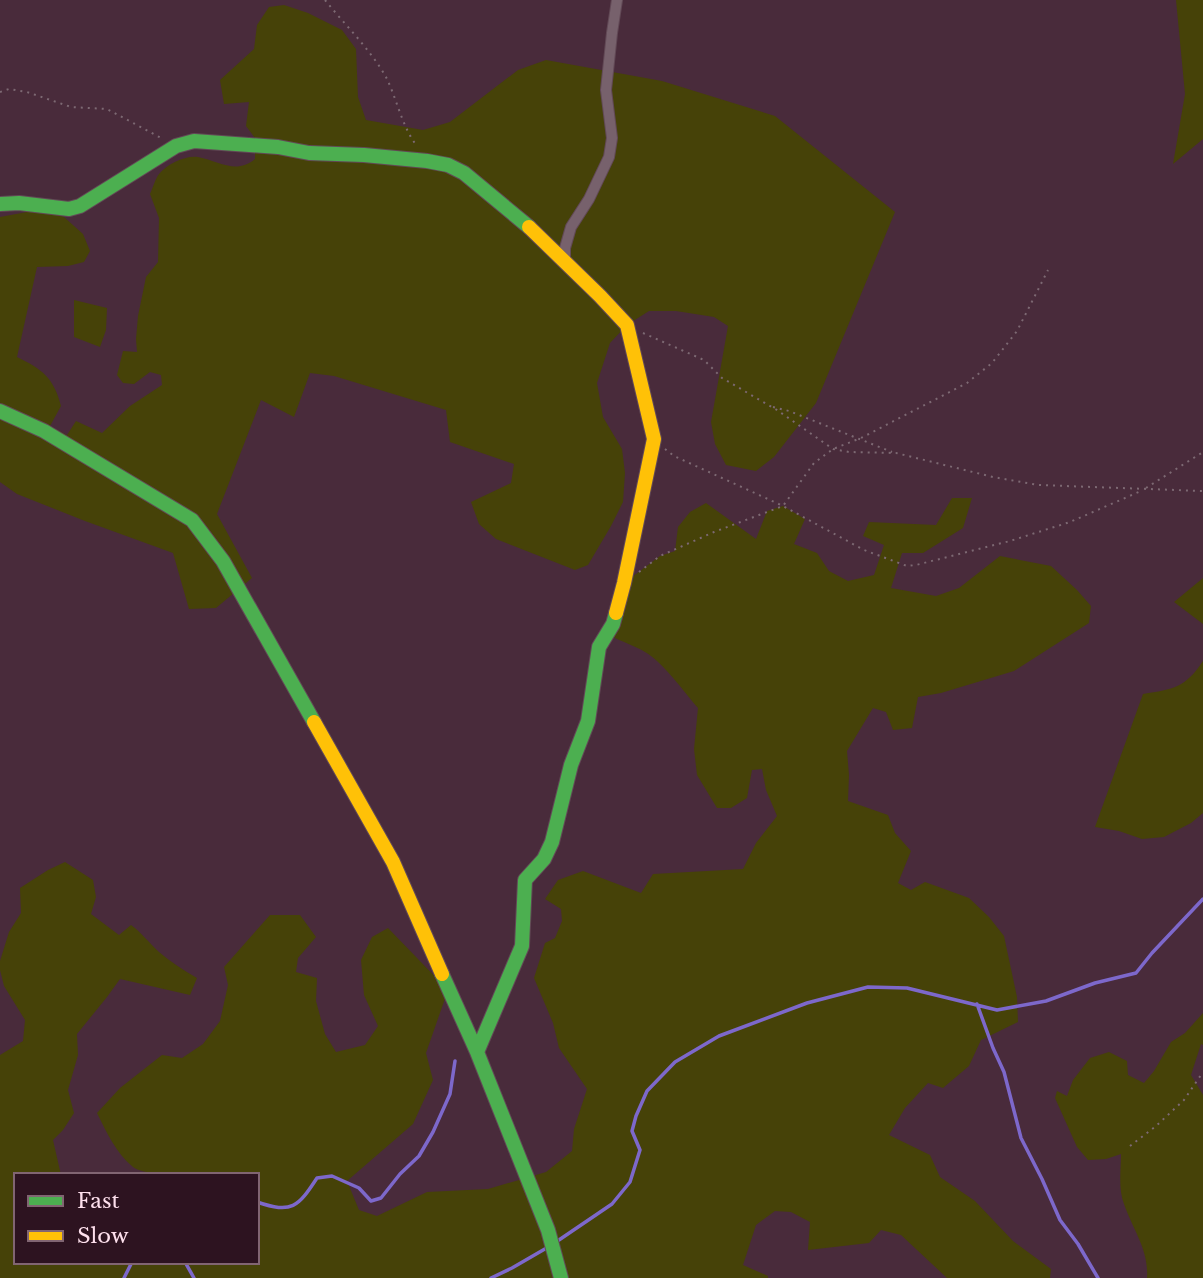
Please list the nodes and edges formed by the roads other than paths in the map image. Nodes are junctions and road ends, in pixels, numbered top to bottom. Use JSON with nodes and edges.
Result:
{"nodes":[{"id":1,"x":617,"y":0,"type":"edge"},
{"id":2,"x":0,"y":204,"type":"edge"},
{"id":3,"x":565,"y":261,"type":"junction"},
{"id":4,"x":0,"y":411,"type":"edge"},
{"id":5,"x":477,"y":1052,"type":"junction"},
{"id":6,"x":561,"y":1278,"type":"edge"}],
"edges":[{"from":1,"to":3,"type":"street"},
{"from":2,"to":3,"type":"street"},
{"from":3,"to":5,"type":"street"},
{"from":4,"to":5,"type":"street"},
{"from":5,"to":6,"type":"street"}]}
